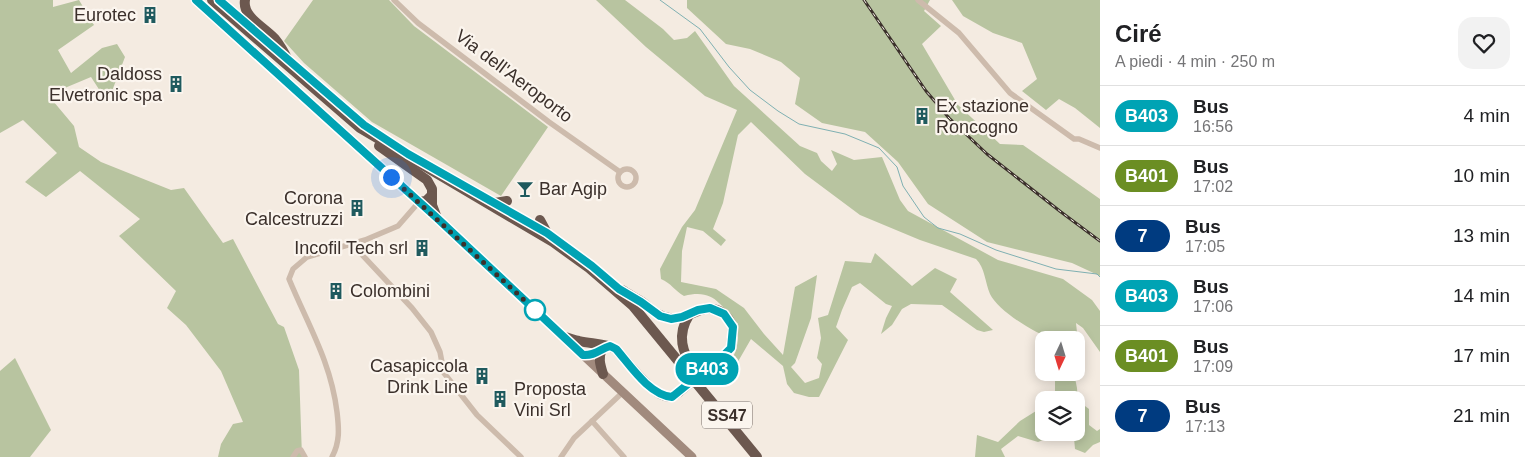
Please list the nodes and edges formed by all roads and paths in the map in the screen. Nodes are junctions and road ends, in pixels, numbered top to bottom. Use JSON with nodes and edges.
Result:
{"nodes":[{"id":1,"x":196,"y":0,"type":"edge"},
{"id":2,"x":212,"y":0,"type":"edge"},
{"id":3,"x":219,"y":0,"type":"edge"},
{"id":4,"x":245,"y":0,"type":"edge"},
{"id":5,"x":394,"y":0,"type":"edge"},
{"id":6,"x":918,"y":0,"type":"edge"},
{"id":7,"x":289,"y":62,"type":"junction"},
{"id":8,"x":360,"y":128,"type":"junction"},
{"id":9,"x":1100,"y":148,"type":"edge"},
{"id":10,"x":620,"y":172,"type":"dead end"},
{"id":11,"x":431,"y":196,"type":"junction"},
{"id":12,"x":419,"y":202,"type":"junction"},
{"id":13,"x":507,"y":202,"type":"dead end"},
{"id":14,"x":495,"y":204,"type":"junction"},
{"id":15,"x":437,"y":218,"type":"junction"},
{"id":16,"x":540,"y":220,"type":"dead end"},
{"id":17,"x":547,"y":233,"type":"junction"},
{"id":18,"x":351,"y":243,"type":"junction"},
{"id":19,"x":619,"y":289,"type":"junction"},
{"id":20,"x":689,"y":315,"type":"junction"},
{"id":21,"x":564,"y":337,"type":"junction"},
{"id":22,"x":604,"y":346,"type":"junction"},
{"id":23,"x":583,"y":355,"type":"junction"},
{"id":24,"x":693,"y":372,"type":"junction"},
{"id":25,"x":603,"y":374,"type":"junction"},
{"id":26,"x":622,"y":393,"type":"junction"},
{"id":27,"x":592,"y":421,"type":"junction"},
{"id":28,"x":293,"y":457,"type":"edge"},
{"id":29,"x":305,"y":457,"type":"edge"},
{"id":30,"x":332,"y":457,"type":"edge"},
{"id":31,"x":521,"y":457,"type":"edge"},
{"id":32,"x":561,"y":457,"type":"edge"},
{"id":33,"x":624,"y":457,"type":"edge"},
{"id":34,"x":692,"y":457,"type":"edge"},
{"id":35,"x":757,"y":457,"type":"edge"},
{"id":36,"x":762,"y":457,"type":"edge"}],
"edges":[{"from":1,"to":12,"type":"main road"},
{"from":2,"to":8,"type":"highway","number":"SS47"},
{"from":3,"to":7,"type":"highway","number":"SS47"},
{"from":4,"to":7,"type":"highway"},
{"from":5,"to":10,"type":"street","name":"Via dell'Aeroporto"},
{"from":6,"to":9,"type":"street"},
{"from":7,"to":14,"type":"highway","number":"SS47"},
{"from":8,"to":11,"type":"highway"},
{"from":8,"to":35,"type":"highway","number":"SS47"},
{"from":11,"to":12,"type":"highway"},
{"from":11,"to":15,"type":"highway"},
{"from":12,"to":15,"type":"main road"},
{"from":12,"to":18,"type":"street"},
{"from":13,"to":14,"type":"highway"},
{"from":14,"to":17,"type":"highway","number":"SS47"},
{"from":15,"to":21,"type":"main road"},
{"from":16,"to":17,"type":"highway"},
{"from":17,"to":19,"type":"highway","number":"SS47"},
{"from":18,"to":30,"type":"street"},
{"from":18,"to":31,"type":"street"},
{"from":19,"to":20,"type":"highway"},
{"from":19,"to":24,"type":"highway","number":"SS47"},
{"from":20,"to":22,"type":"highway","bridge":true},
{"from":20,"to":24,"type":"highway"},
{"from":21,"to":22,"type":"highway"},
{"from":21,"to":23,"type":"main road"},
{"from":22,"to":23,"type":"highway"},
{"from":22,"to":25,"type":"highway"},
{"from":23,"to":25,"type":"main road"},
{"from":24,"to":36,"type":"highway","number":"SS47"},
{"from":25,"to":26,"type":"main road"},
{"from":26,"to":27,"type":"street"},
{"from":26,"to":34,"type":"main road"},
{"from":27,"to":32,"type":"street"},
{"from":27,"to":33,"type":"street"},
{"from":28,"to":29,"type":"street"}]}
